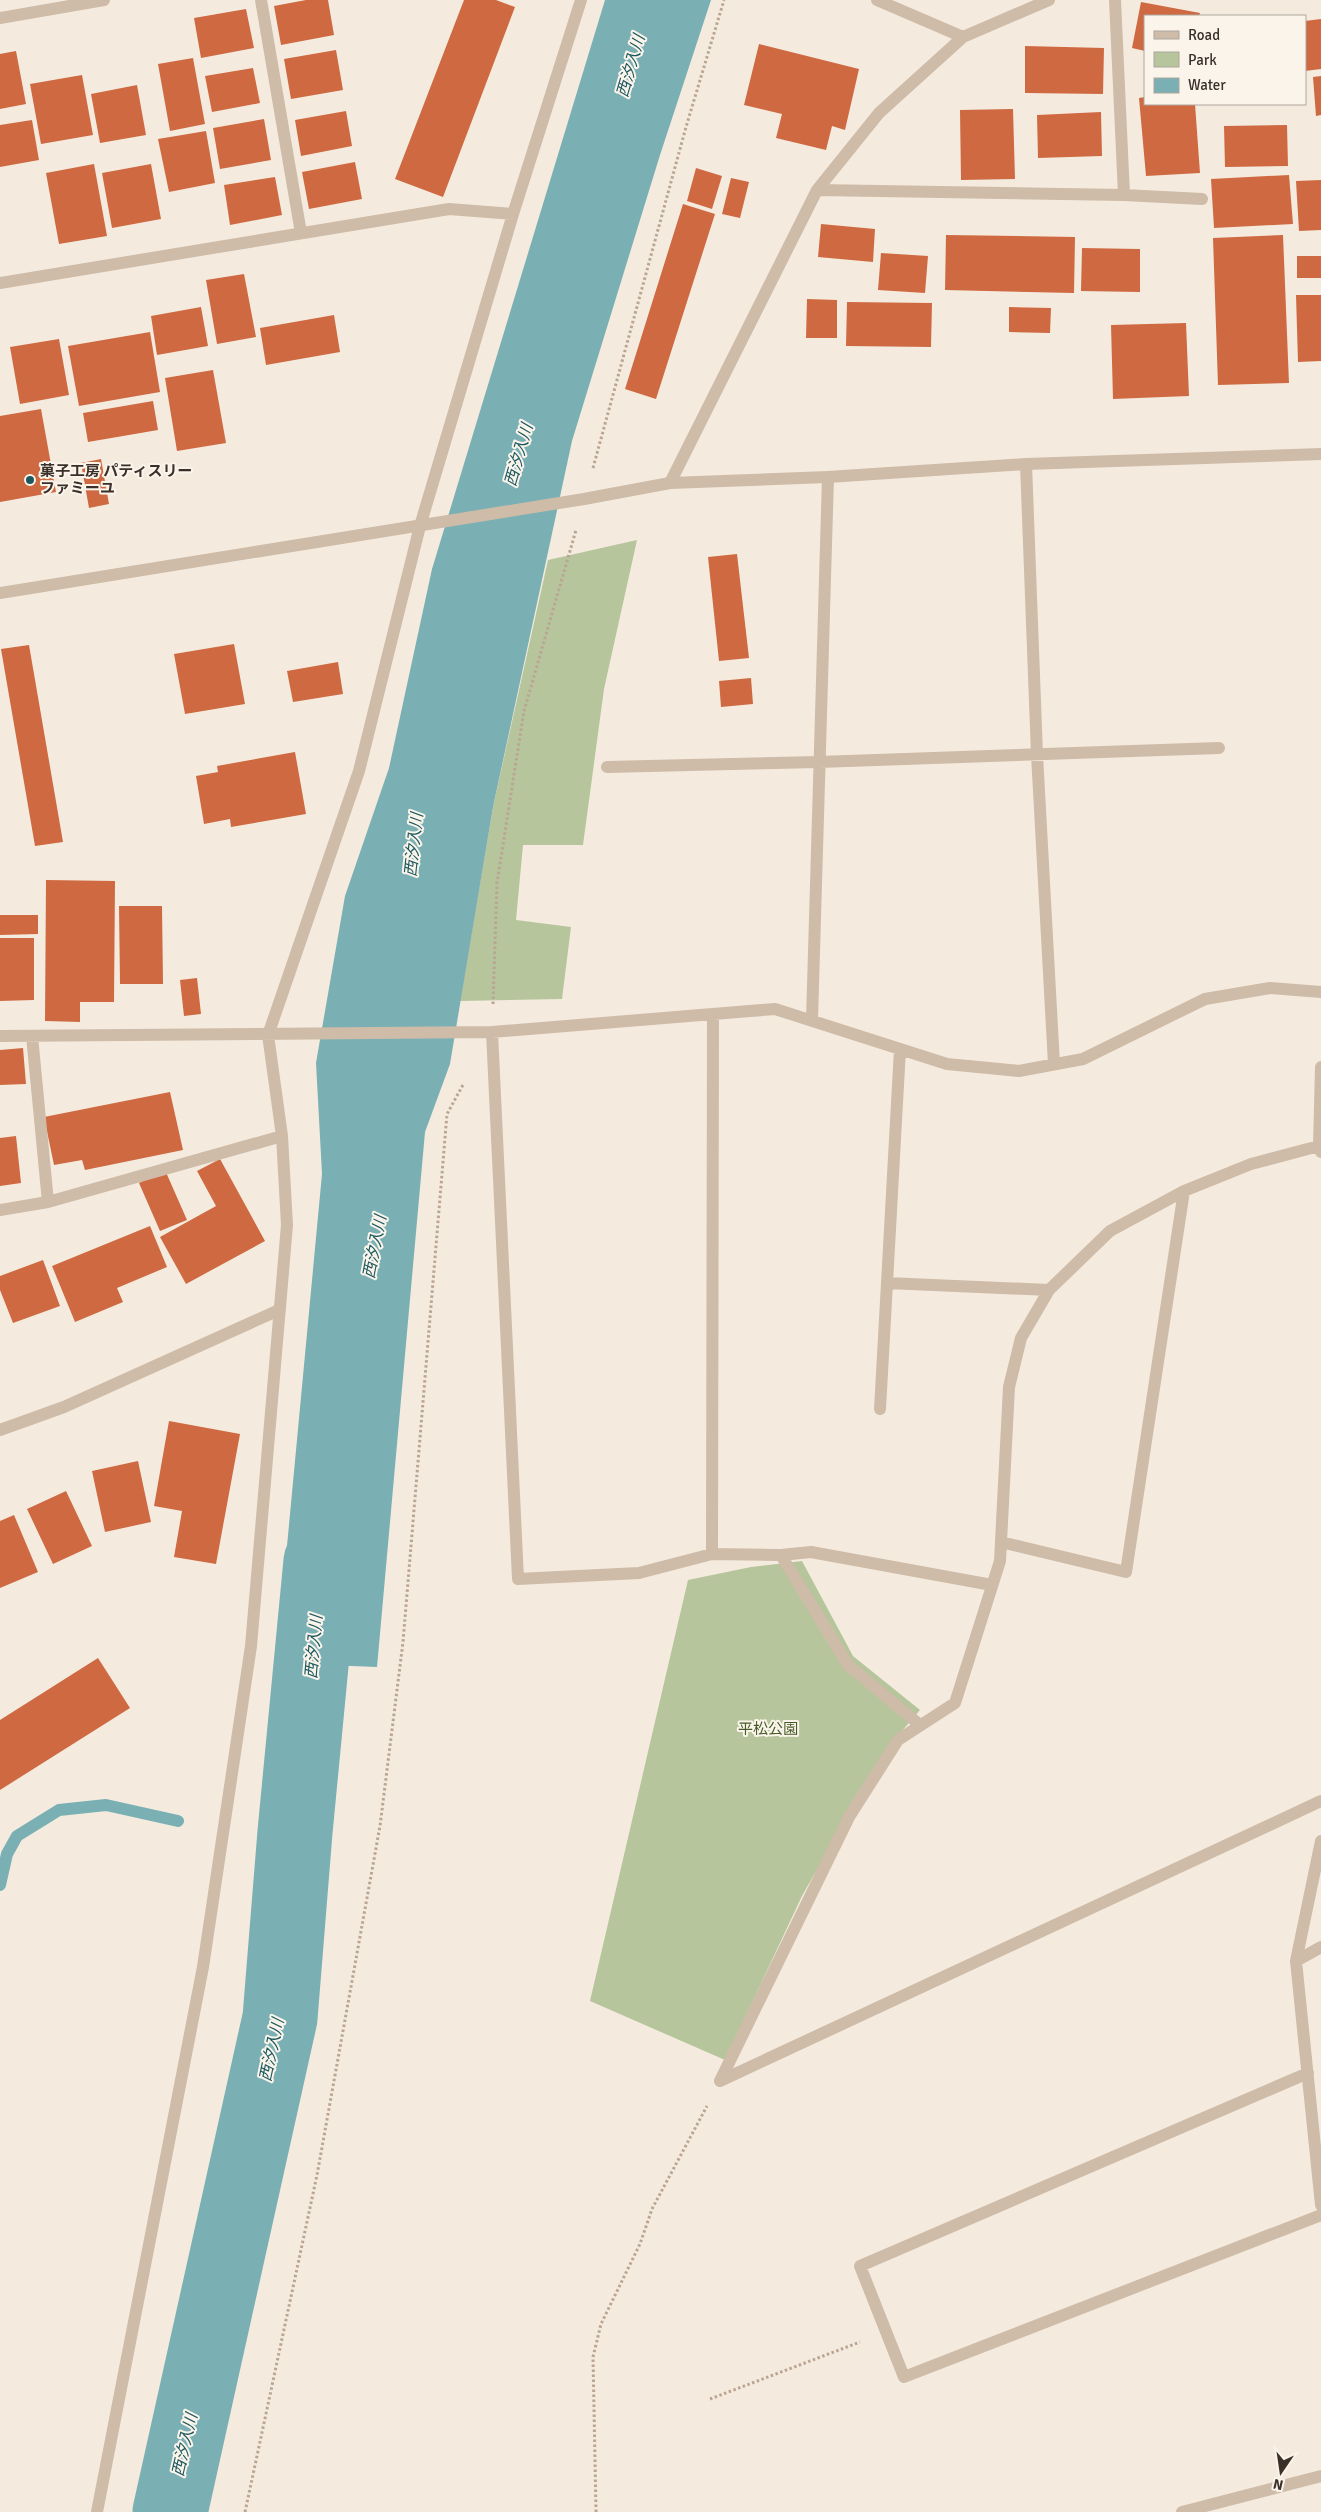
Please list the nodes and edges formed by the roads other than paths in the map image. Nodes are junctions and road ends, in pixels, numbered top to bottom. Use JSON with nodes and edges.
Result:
{"nodes":[{"id":1,"x":104,"y":0,"type":"edge"},
{"id":2,"x":261,"y":0,"type":"edge"},
{"id":3,"x":581,"y":0,"type":"edge"},
{"id":4,"x":877,"y":0,"type":"edge"},
{"id":5,"x":1049,"y":0,"type":"edge"},
{"id":6,"x":1115,"y":0,"type":"edge"},
{"id":7,"x":0,"y":18,"type":"edge"},
{"id":8,"x":963,"y":37,"type":"junction"},
{"id":9,"x":817,"y":190,"type":"junction"},
{"id":10,"x":1124,"y":195,"type":"junction"},
{"id":11,"x":1202,"y":199,"type":"dead end"},
{"id":12,"x":514,"y":214,"type":"junction"},
{"id":13,"x":301,"y":233,"type":"junction"},
{"id":14,"x":0,"y":282,"type":"edge"},
{"id":15,"x":1321,"y":454,"type":"edge"},
{"id":16,"x":1026,"y":464,"type":"junction"},
{"id":17,"x":828,"y":477,"type":"junction"},
{"id":18,"x":670,"y":483,"type":"junction"},
{"id":19,"x":420,"y":526,"type":"junction"},
{"id":20,"x":0,"y":594,"type":"edge"},
{"id":21,"x":1219,"y":748,"type":"dead end"},
{"id":22,"x":1037,"y":755,"type":"junction"},
{"id":23,"x":819,"y":762,"type":"junction"},
{"id":24,"x":607,"y":766,"type":"dead end"},
{"id":25,"x":1321,"y":992,"type":"edge"},
{"id":26,"x":713,"y":1014,"type":"junction"},
{"id":27,"x":812,"y":1020,"type":"junction"},
{"id":28,"x":492,"y":1032,"type":"junction"},
{"id":29,"x":268,"y":1035,"type":"junction"},
{"id":30,"x":0,"y":1036,"type":"edge"},
{"id":31,"x":32,"y":1036,"type":"junction"},
{"id":32,"x":900,"y":1049,"type":"junction"},
{"id":33,"x":1054,"y":1064,"type":"junction"},
{"id":34,"x":1321,"y":1067,"type":"edge"},
{"id":35,"x":282,"y":1136,"type":"junction"},
{"id":36,"x":1320,"y":1150,"type":"edge"},
{"id":37,"x":1184,"y":1191,"type":"junction"},
{"id":38,"x":48,"y":1202,"type":"junction"},
{"id":39,"x":0,"y":1210,"type":"edge"},
{"id":40,"x":887,"y":1283,"type":"junction"},
{"id":41,"x":1049,"y":1290,"type":"junction"},
{"id":42,"x":279,"y":1310,"type":"junction"},
{"id":43,"x":880,"y":1410,"type":"dead end"},
{"id":44,"x":0,"y":1430,"type":"edge"},
{"id":45,"x":1001,"y":1542,"type":"junction"},
{"id":46,"x":712,"y":1554,"type":"junction"},
{"id":47,"x":780,"y":1555,"type":"junction"},
{"id":48,"x":992,"y":1585,"type":"junction"},
{"id":49,"x":920,"y":1725,"type":"junction"},
{"id":50,"x":1321,"y":1801,"type":"edge"},
{"id":51,"x":1321,"y":1841,"type":"edge"},
{"id":52,"x":1321,"y":1947,"type":"edge"},
{"id":53,"x":1296,"y":1961,"type":"junction"},
{"id":54,"x":1308,"y":2073,"type":"junction"},
{"id":55,"x":1320,"y":2187,"type":"edge"},
{"id":56,"x":1321,"y":2205,"type":"edge"},
{"id":57,"x":1321,"y":2215,"type":"edge"},
{"id":58,"x":1321,"y":2476,"type":"edge"},
{"id":59,"x":96,"y":2511,"type":"edge"},
{"id":60,"x":1182,"y":2512,"type":"edge"}],
"edges":[{"from":1,"to":7,"type":"street"},
{"from":2,"to":13,"type":"street"},
{"from":3,"to":12,"type":"street"},
{"from":4,"to":8,"type":"street"},
{"from":5,"to":8,"type":"street"},
{"from":6,"to":10,"type":"street"},
{"from":8,"to":9,"type":"street"},
{"from":9,"to":10,"type":"street"},
{"from":9,"to":18,"type":"street"},
{"from":10,"to":11,"type":"street"},
{"from":12,"to":13,"type":"street"},
{"from":12,"to":19,"type":"street"},
{"from":13,"to":14,"type":"street"},
{"from":15,"to":16,"type":"street"},
{"from":16,"to":17,"type":"street"},
{"from":16,"to":22,"type":"street"},
{"from":17,"to":18,"type":"street"},
{"from":17,"to":23,"type":"street"},
{"from":18,"to":19,"type":"street"},
{"from":19,"to":20,"type":"street"},
{"from":19,"to":29,"type":"street"},
{"from":21,"to":22,"type":"street"},
{"from":22,"to":23,"type":"street"},
{"from":22,"to":33,"type":"street"},
{"from":23,"to":24,"type":"street"},
{"from":23,"to":27,"type":"street"},
{"from":25,"to":33,"type":"street"},
{"from":26,"to":27,"type":"street"},
{"from":26,"to":28,"type":"street"},
{"from":26,"to":46,"type":"street"},
{"from":27,"to":32,"type":"street"},
{"from":28,"to":29,"type":"street"},
{"from":28,"to":46,"type":"street"},
{"from":29,"to":31,"type":"street"},
{"from":29,"to":35,"type":"street"},
{"from":30,"to":31,"type":"street"},
{"from":31,"to":38,"type":"street"},
{"from":32,"to":33,"type":"street"},
{"from":32,"to":40,"type":"street"},
{"from":34,"to":36,"type":"street"},
{"from":35,"to":38,"type":"street"},
{"from":35,"to":42,"type":"street"},
{"from":36,"to":37,"type":"street"},
{"from":37,"to":41,"type":"street"},
{"from":37,"to":45,"type":"street"},
{"from":38,"to":39,"type":"street"},
{"from":40,"to":41,"type":"street"},
{"from":40,"to":43,"type":"street"},
{"from":41,"to":45,"type":"street"},
{"from":42,"to":44,"type":"street"},
{"from":42,"to":59,"type":"street"},
{"from":45,"to":48,"type":"street"},
{"from":46,"to":47,"type":"street"},
{"from":47,"to":48,"type":"street"},
{"from":47,"to":49,"type":"street"},
{"from":48,"to":49,"type":"street"},
{"from":49,"to":50,"type":"street"},
{"from":51,"to":53,"type":"street"},
{"from":52,"to":53,"type":"street"},
{"from":53,"to":54,"type":"street"},
{"from":54,"to":55,"type":"street"},
{"from":54,"to":57,"type":"street"},
{"from":55,"to":56,"type":"street"},
{"from":58,"to":60,"type":"street"}]}
